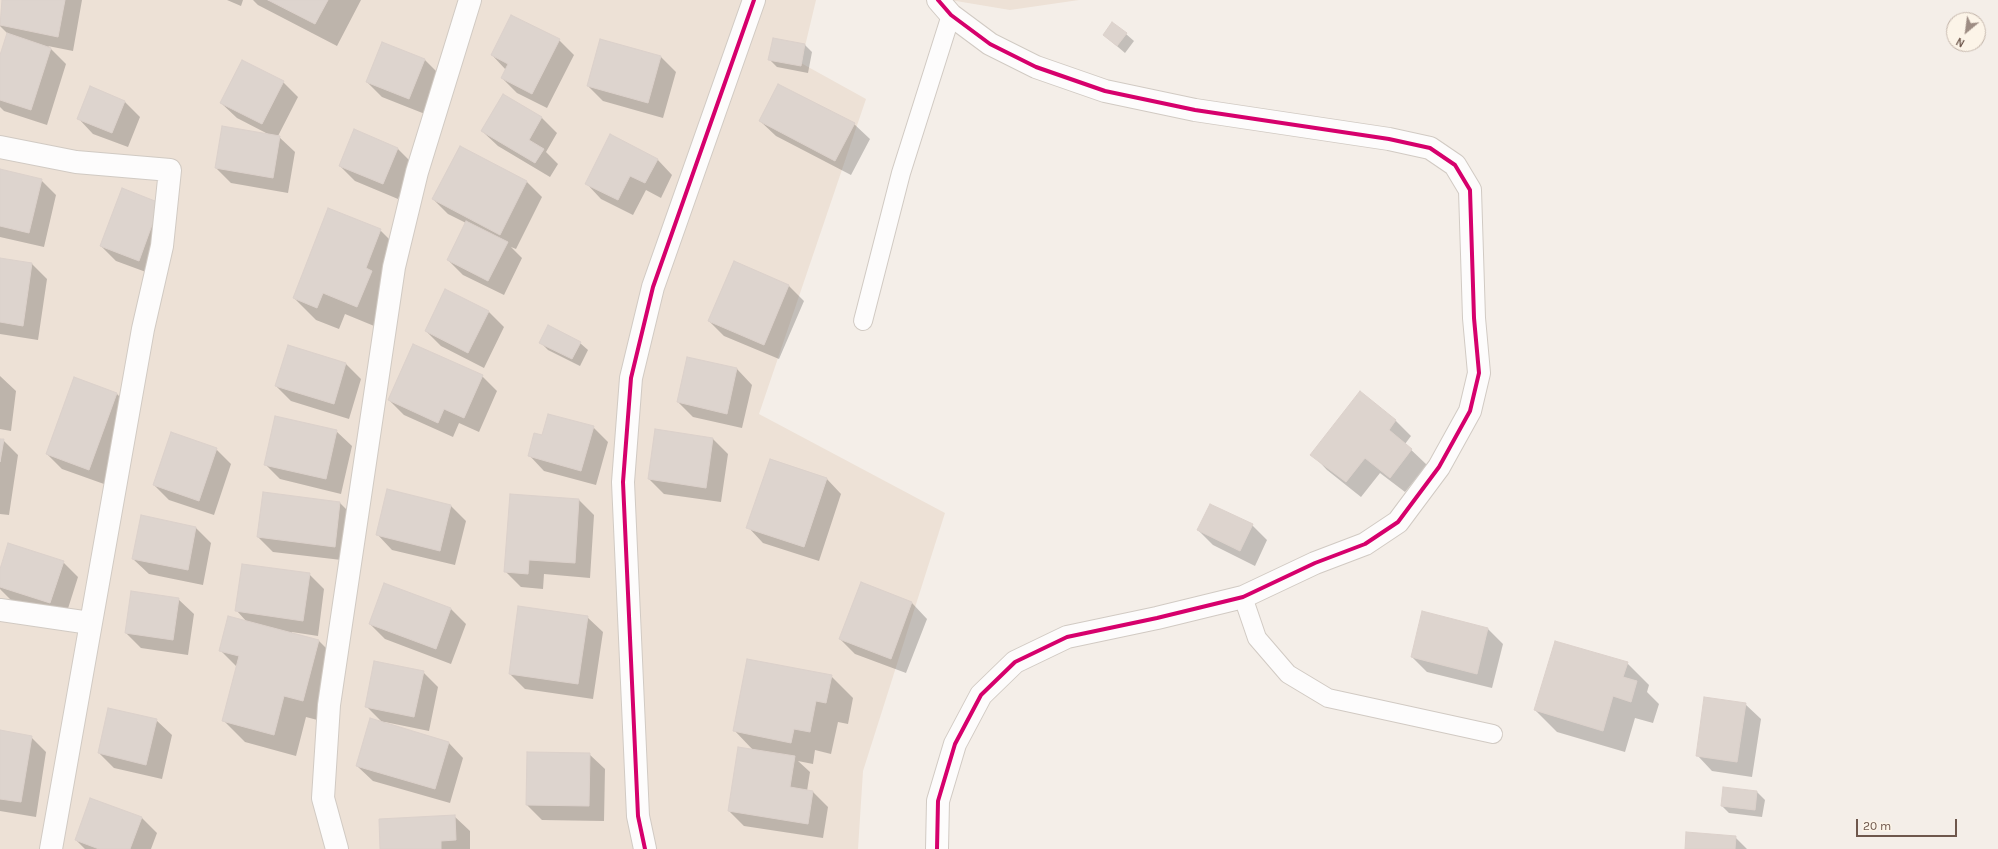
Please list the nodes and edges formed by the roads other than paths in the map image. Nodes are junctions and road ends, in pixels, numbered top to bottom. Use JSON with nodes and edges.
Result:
{"nodes":[{"id":1,"x":470,"y":0,"type":"edge"},
{"id":2,"x":754,"y":0,"type":"edge"},
{"id":3,"x":945,"y":7,"type":"edge"},
{"id":4,"x":0,"y":147,"type":"edge"},
{"id":5,"x":863,"y":321,"type":"dead end"},
{"id":6,"x":1242,"y":597,"type":"junction"},
{"id":7,"x":0,"y":610,"type":"edge"},
{"id":8,"x":90,"y":623,"type":"junction"},
{"id":9,"x":1493,"y":734,"type":"dead end"},
{"id":10,"x":51,"y":849,"type":"edge"},
{"id":11,"x":337,"y":849,"type":"edge"},
{"id":12,"x":645,"y":849,"type":"edge"},
{"id":13,"x":937,"y":849,"type":"edge"}],
"edges":[{"from":1,"to":11,"type":"street"},
{"from":2,"to":12,"type":"street"},
{"from":3,"to":5,"type":"lane"},
{"from":3,"to":6,"type":"street"},
{"from":4,"to":8,"type":"street"},
{"from":6,"to":9,"type":"lane"},
{"from":6,"to":13,"type":"street"},
{"from":7,"to":8,"type":"street"},
{"from":8,"to":10,"type":"street"}]}
